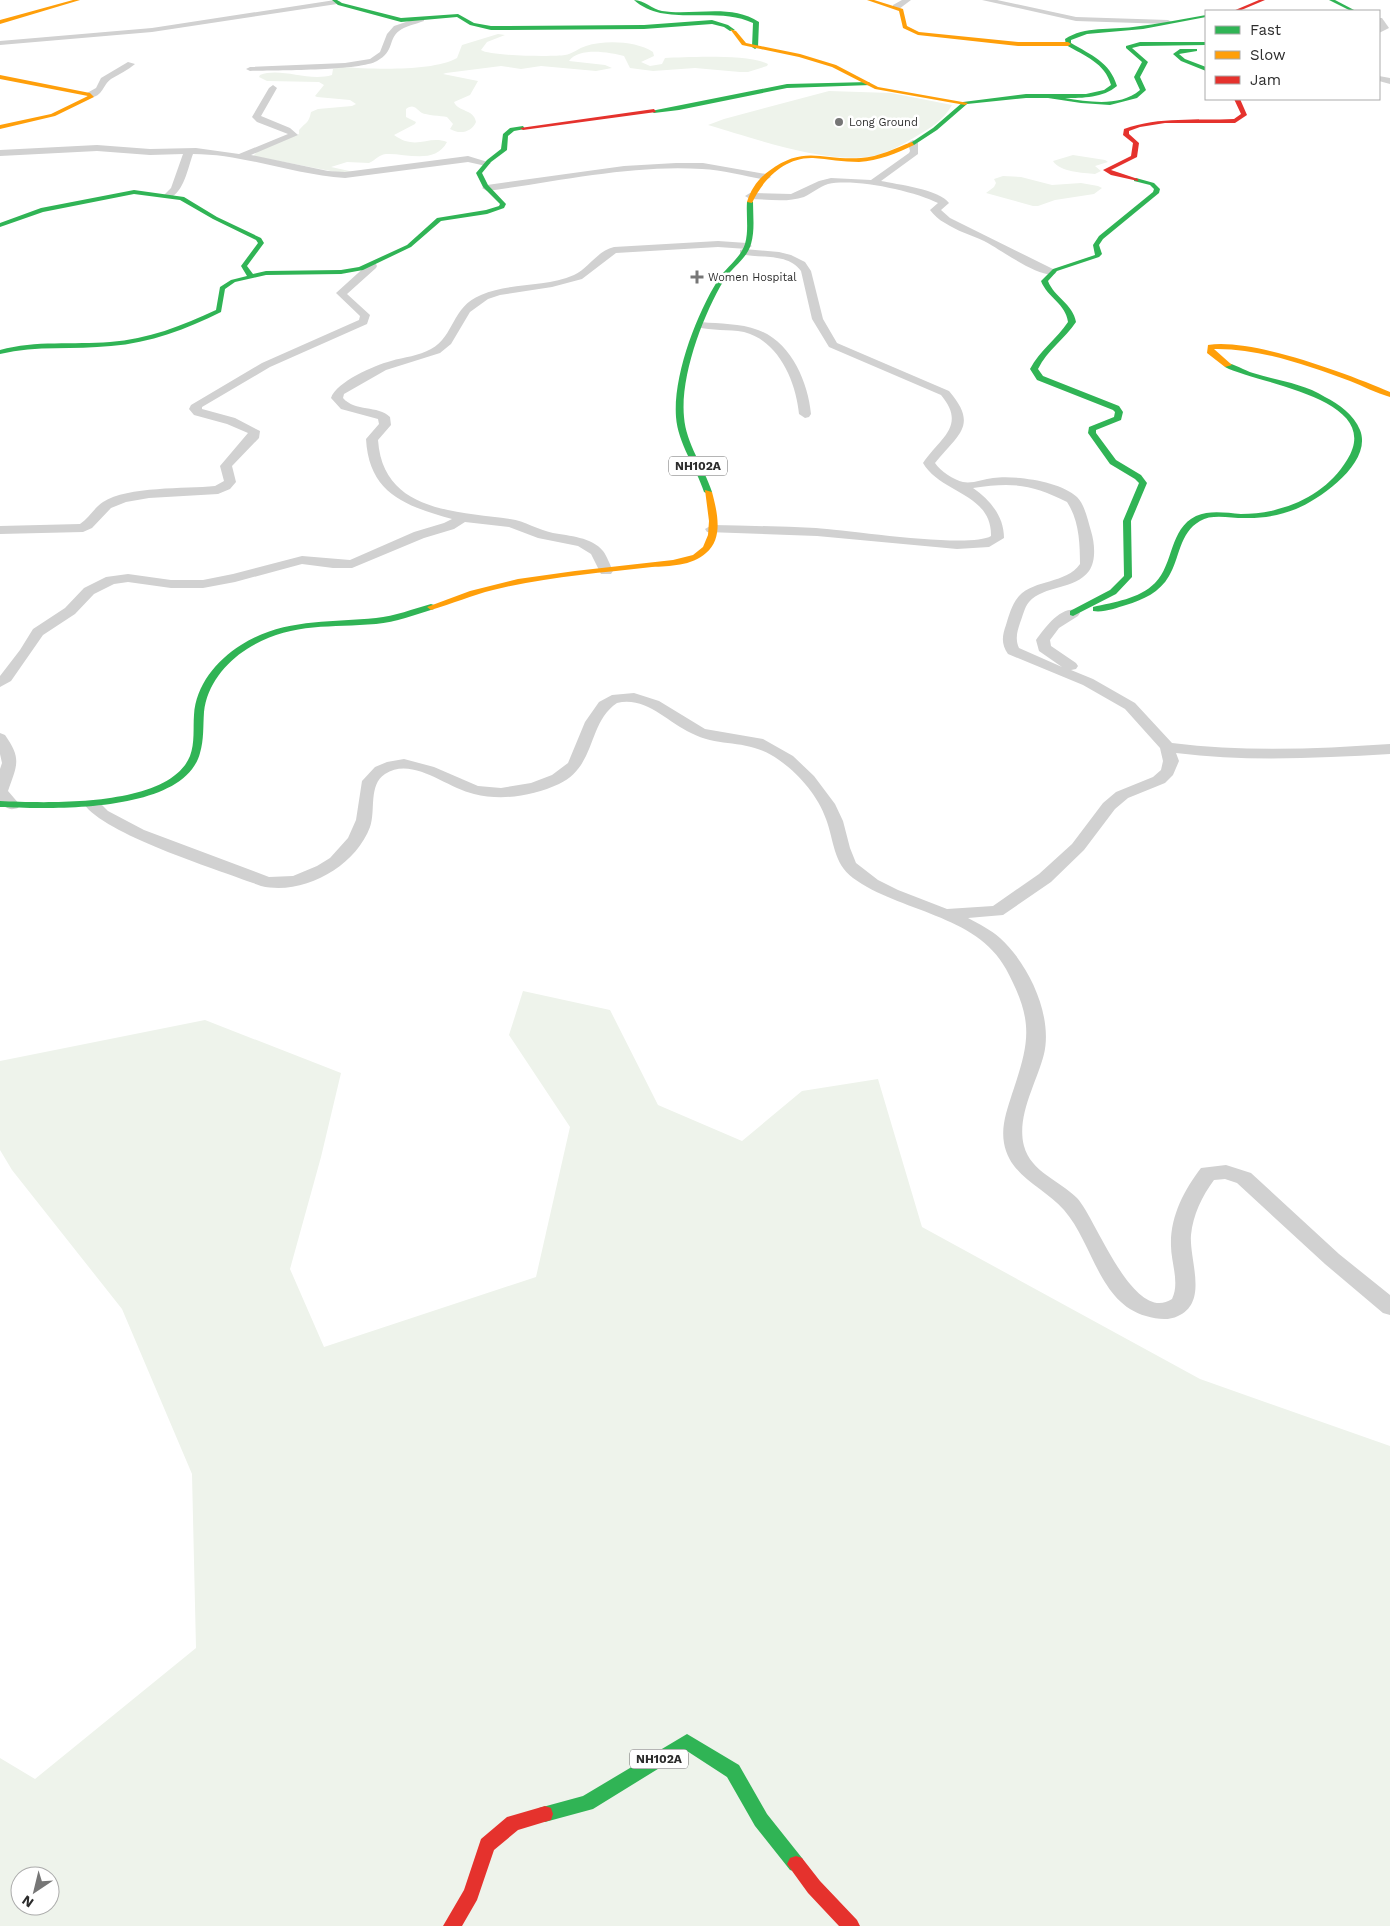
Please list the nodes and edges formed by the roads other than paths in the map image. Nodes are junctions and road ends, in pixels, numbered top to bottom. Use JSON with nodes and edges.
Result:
{"nodes":[{"id":1,"x":78,"y":0,"type":"edge"},
{"id":2,"x":636,"y":0,"type":"edge"},
{"id":3,"x":869,"y":0,"type":"edge"},
{"id":4,"x":907,"y":0,"type":"edge"},
{"id":5,"x":986,"y":0,"type":"edge"},
{"id":6,"x":1263,"y":0,"type":"edge"},
{"id":7,"x":1331,"y":0,"type":"edge"},
{"id":8,"x":1385,"y":0,"type":"edge"},
{"id":9,"x":1390,"y":0,"type":"edge"},
{"id":10,"x":336,"y":1,"type":"edge"},
{"id":11,"x":896,"y":7,"type":"junction"},
{"id":12,"x":1238,"y":10,"type":"edge"},
{"id":13,"x":1351,"y":10,"type":"edge"},
{"id":14,"x":1205,"y":16,"type":"edge"},
{"id":15,"x":421,"y":19,"type":"junction"},
{"id":16,"x":0,"y":22,"type":"edge"},
{"id":17,"x":1168,"y":22,"type":"junction"},
{"id":18,"x":1205,"y":42,"type":"edge"},
{"id":19,"x":0,"y":43,"type":"edge"},
{"id":20,"x":1068,"y":44,"type":"junction"},
{"id":21,"x":755,"y":47,"type":"junction"},
{"id":22,"x":1205,"y":50,"type":"edge"},
{"id":23,"x":131,"y":64,"type":"dead end"},
{"id":24,"x":250,"y":69,"type":"dead end"},
{"id":25,"x":1205,"y":69,"type":"edge"},
{"id":26,"x":0,"y":77,"type":"edge"},
{"id":27,"x":869,"y":84,"type":"junction"},
{"id":28,"x":273,"y":88,"type":"dead end"},
{"id":29,"x":90,"y":95,"type":"junction"},
{"id":30,"x":1043,"y":95,"type":"junction"},
{"id":31,"x":1238,"y":100,"type":"edge"},
{"id":32,"x":965,"y":103,"type":"junction"},
{"id":33,"x":0,"y":127,"type":"edge"},
{"id":34,"x":913,"y":143,"type":"junction"},
{"id":35,"x":189,"y":151,"type":"junction"},
{"id":36,"x":0,"y":154,"type":"edge"},
{"id":37,"x":239,"y":157,"type":"junction"},
{"id":38,"x":486,"y":163,"type":"junction"},
{"id":39,"x":766,"y":177,"type":"junction"},
{"id":40,"x":873,"y":183,"type":"junction"},
{"id":41,"x":487,"y":188,"type":"junction"},
{"id":42,"x":169,"y":195,"type":"junction"},
{"id":43,"x":750,"y":196,"type":"junction"},
{"id":44,"x":0,"y":225,"type":"edge"},
{"id":45,"x":746,"y":249,"type":"junction"},
{"id":46,"x":372,"y":266,"type":"junction"},
{"id":47,"x":1051,"y":272,"type":"junction"},
{"id":48,"x":251,"y":276,"type":"junction"},
{"id":49,"x":701,"y":325,"type":"junction"},
{"id":50,"x":0,"y":352,"type":"edge"},
{"id":51,"x":1390,"y":396,"type":"edge"},
{"id":52,"x":805,"y":414,"type":"dead end"},
{"id":53,"x":962,"y":486,"type":"junction"},
{"id":54,"x":463,"y":518,"type":"junction"},
{"id":55,"x":712,"y":529,"type":"junction"},
{"id":56,"x":0,"y":530,"type":"edge"},
{"id":57,"x":606,"y":571,"type":"junction"},
{"id":58,"x":1072,"y":613,"type":"junction"},
{"id":59,"x":0,"y":683,"type":"edge"},
{"id":60,"x":1130,"y":706,"type":"junction"},
{"id":61,"x":0,"y":738,"type":"edge"},
{"id":62,"x":1167,"y":747,"type":"junction"},
{"id":63,"x":1390,"y":748,"type":"edge"},
{"id":64,"x":6,"y":804,"type":"edge"},
{"id":65,"x":92,"y":804,"type":"junction"},
{"id":66,"x":944,"y":914,"type":"junction"},
{"id":67,"x":1390,"y":1307,"type":"edge"},
{"id":68,"x":452,"y":1926,"type":"edge"},
{"id":69,"x":851,"y":1926,"type":"edge"}],
"edges":[{"from":1,"to":16,"type":"main road"},
{"from":2,"to":21,"type":"main road"},
{"from":3,"to":11,"type":"main road"},
{"from":4,"to":11,"type":"street"},
{"from":5,"to":17,"type":"street"},
{"from":6,"to":12,"type":"main road"},
{"from":7,"to":13,"type":"main road"},
{"from":8,"to":9,"type":"main road"},
{"from":10,"to":15,"type":"main road"},
{"from":10,"to":19,"type":"street"},
{"from":11,"to":20,"type":"main road"},
{"from":14,"to":17,"type":"main road"},
{"from":15,"to":21,"type":"main road"},
{"from":15,"to":24,"type":"street"},
{"from":17,"to":20,"type":"main road"},
{"from":18,"to":30,"type":"main road"},
{"from":20,"to":30,"type":"main road"},
{"from":21,"to":27,"type":"main road"},
{"from":22,"to":25,"type":"main road"},
{"from":23,"to":29,"type":"street"},
{"from":26,"to":29,"type":"main road"},
{"from":27,"to":32,"type":"main road"},
{"from":27,"to":38,"type":"main road"},
{"from":28,"to":37,"type":"street"},
{"from":29,"to":33,"type":"main road"},
{"from":30,"to":32,"type":"main road"},
{"from":31,"to":47,"type":"main road"},
{"from":32,"to":34,"type":"main road"},
{"from":34,"to":39,"type":"main road"},
{"from":34,"to":40,"type":"street"},
{"from":35,"to":36,"type":"street"},
{"from":35,"to":37,"type":"street"},
{"from":35,"to":42,"type":"street"},
{"from":37,"to":38,"type":"street"},
{"from":38,"to":41,"type":"main road"},
{"from":39,"to":41,"type":"street"},
{"from":39,"to":43,"type":"main road"},
{"from":40,"to":43,"type":"street"},
{"from":40,"to":47,"type":"street"},
{"from":41,"to":46,"type":"main road"},
{"from":42,"to":44,"type":"main road"},
{"from":42,"to":48,"type":"main road"},
{"from":43,"to":45,"type":"main road"},
{"from":45,"to":49,"type":"main road","number":"NH102A"},
{"from":45,"to":53,"type":"street"},
{"from":45,"to":54,"type":"street"},
{"from":46,"to":48,"type":"main road"},
{"from":46,"to":56,"type":"street"},
{"from":47,"to":58,"type":"main road"},
{"from":48,"to":50,"type":"main road"},
{"from":49,"to":52,"type":"street"},
{"from":49,"to":55,"type":"main road","number":"NH102A"},
{"from":51,"to":58,"type":"main road"},
{"from":53,"to":55,"type":"street"},
{"from":53,"to":60,"type":"street"},
{"from":54,"to":57,"type":"street"},
{"from":54,"to":59,"type":"street"},
{"from":55,"to":57,"type":"main road","number":"NH102A"},
{"from":57,"to":65,"type":"main road","number":"NH102A"},
{"from":58,"to":60,"type":"street"},
{"from":60,"to":62,"type":"street"},
{"from":61,"to":64,"type":"street"},
{"from":62,"to":63,"type":"street"},
{"from":62,"to":66,"type":"street"},
{"from":64,"to":65,"type":"main road","number":"NH102A"},
{"from":65,"to":66,"type":"street"},
{"from":66,"to":67,"type":"street"},
{"from":68,"to":69,"type":"main road","number":"NH102A"}]}
